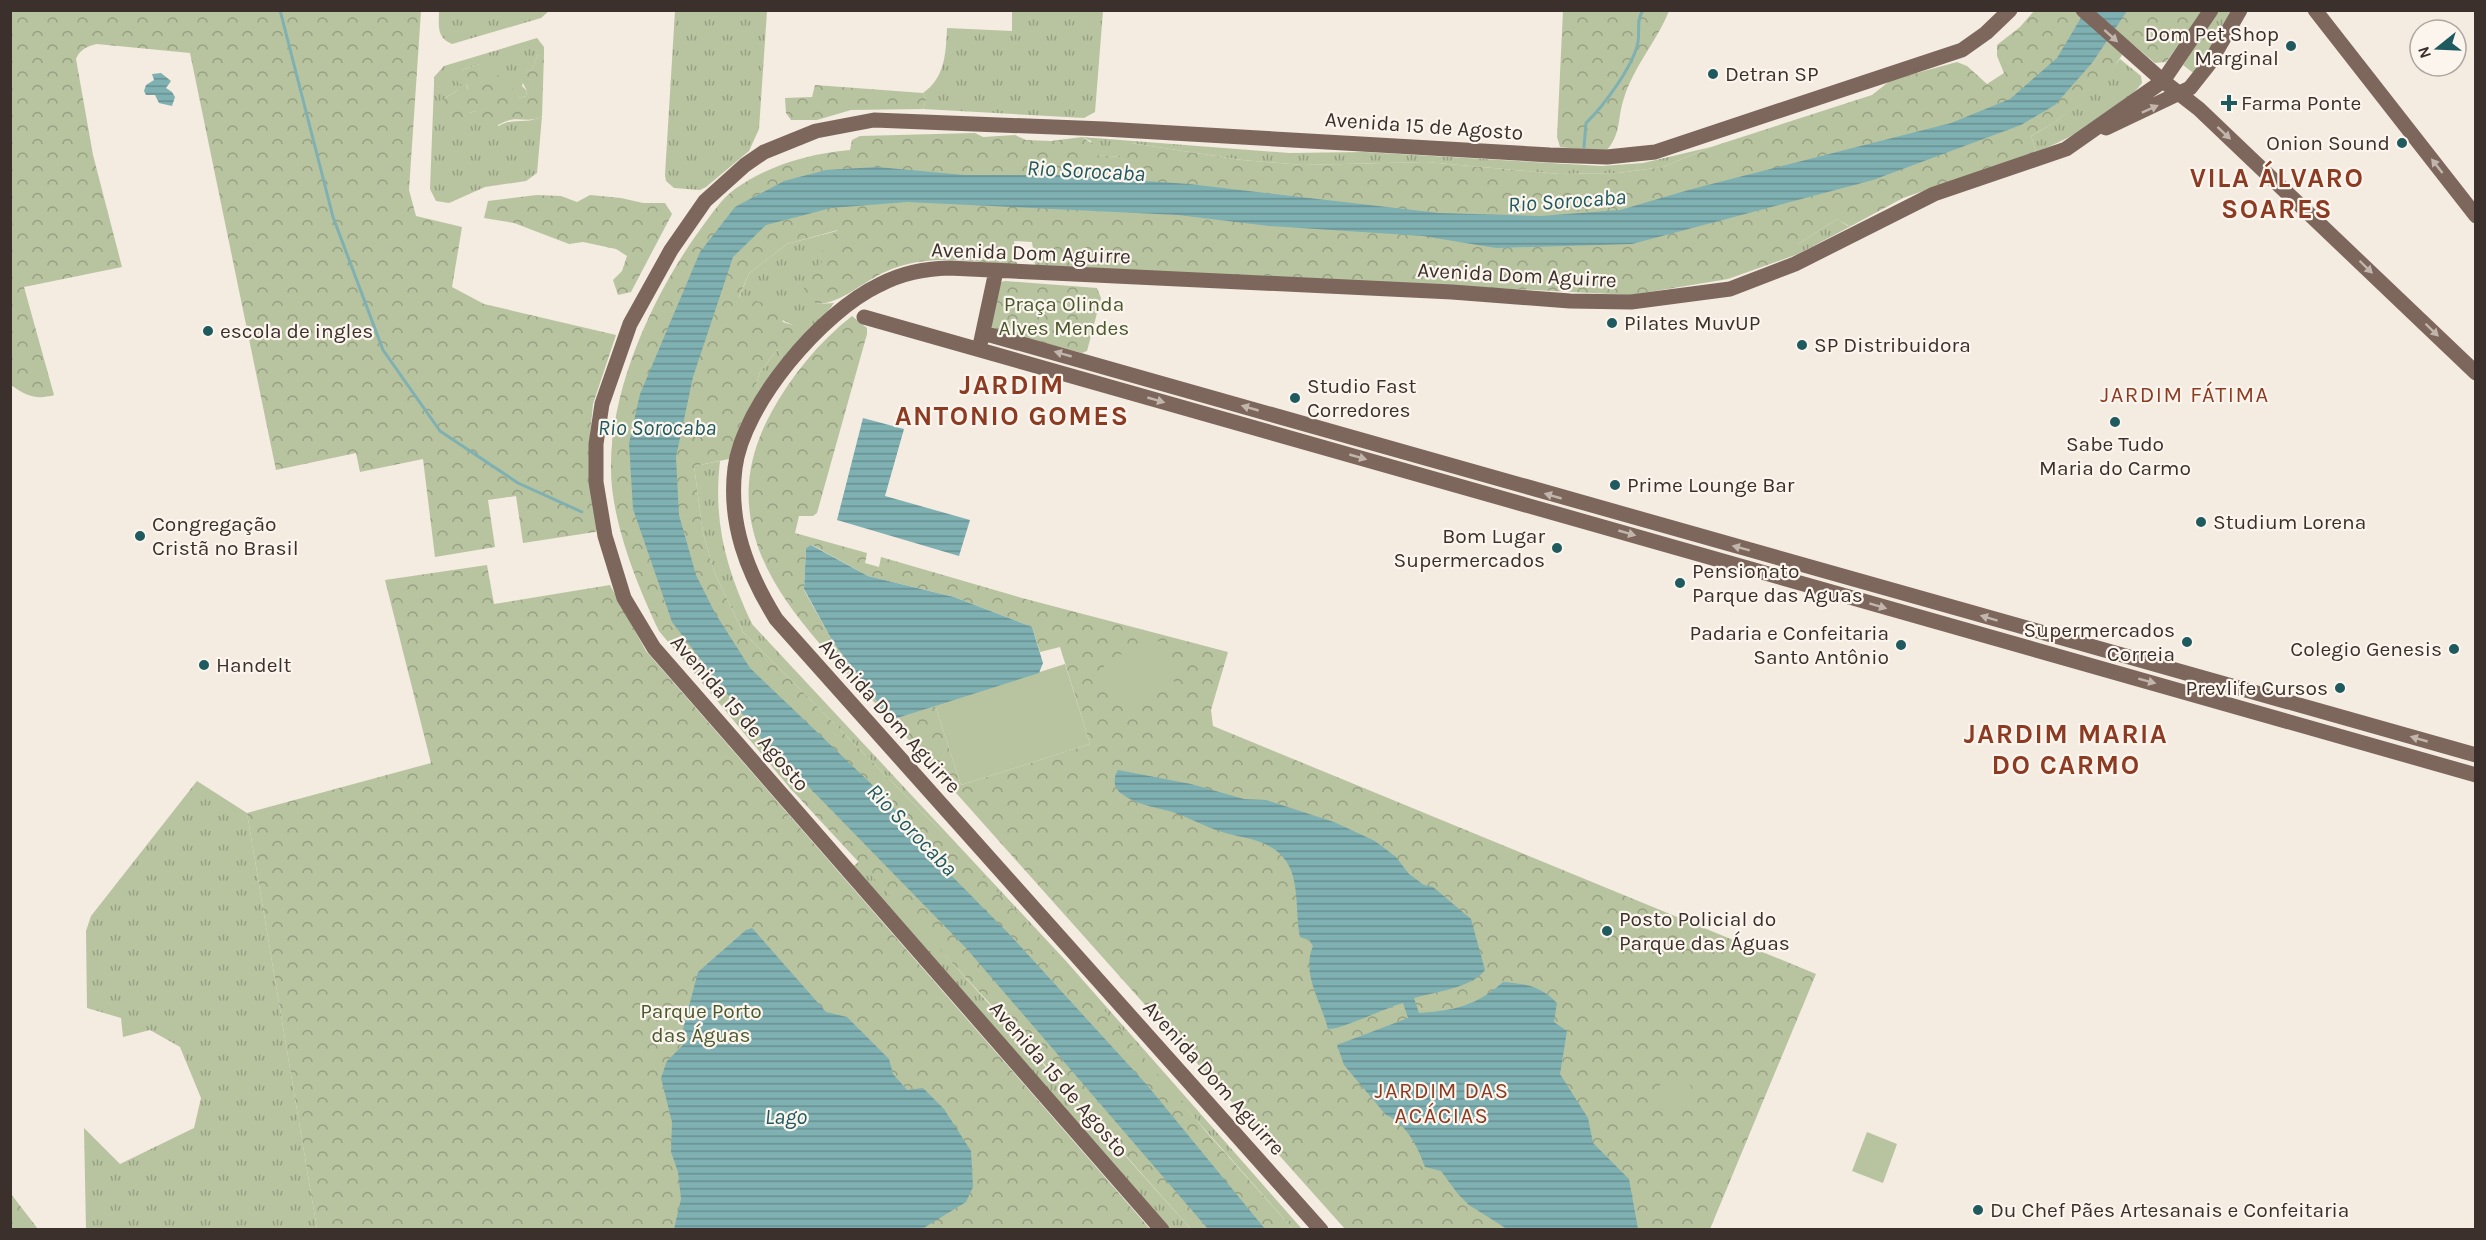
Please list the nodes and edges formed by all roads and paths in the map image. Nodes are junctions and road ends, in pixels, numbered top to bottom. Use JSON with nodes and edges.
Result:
{"nodes":[{"id":1,"x":2083,"y":10,"type":"edge"},
{"id":2,"x":2211,"y":10,"type":"edge"},
{"id":3,"x":2240,"y":10,"type":"edge"},
{"id":4,"x":2315,"y":10,"type":"edge"},
{"id":5,"x":2007,"y":12,"type":"edge"},
{"id":6,"x":2163,"y":81,"type":"junction"},
{"id":7,"x":2180,"y":94,"type":"junction"},
{"id":8,"x":2082,"y":139,"type":"junction"},
{"id":9,"x":2475,"y":216,"type":"edge"},
{"id":10,"x":996,"y":271,"type":"junction"},
{"id":11,"x":864,"y":317,"type":"dead end"},
{"id":12,"x":983,"y":333,"type":"junction"},
{"id":13,"x":979,"y":349,"type":"junction"},
{"id":14,"x":2475,"y":373,"type":"edge"},
{"id":15,"x":2475,"y":755,"type":"edge"},
{"id":16,"x":2475,"y":775,"type":"edge"},
{"id":17,"x":1162,"y":1230,"type":"edge"},
{"id":18,"x":1322,"y":1230,"type":"edge"}],
"edges":[{"from":1,"to":6,"type":"main road","one_way":true},
{"from":2,"to":6,"type":"main road","name":"Avenida Dom Aguirre"},
{"from":3,"to":7,"type":"main road","name":"Avenida Dom Aguirre"},
{"from":9,"to":4,"type":"main road","one_way":true},
{"from":5,"to":17,"type":"main road","name":"Avenida 15 de Agosto"},
{"from":6,"to":7,"type":"main road"},
{"from":6,"to":8,"type":"main road","name":"Avenida Dom Aguirre"},
{"from":8,"to":7,"type":"main road","name":"Avenida Dom Aguirre","one_way":true},
{"from":7,"to":14,"type":"main road","one_way":true},
{"from":8,"to":10,"type":"main road","name":"Avenida Dom Aguirre"},
{"from":10,"to":12,"type":"main road"},
{"from":10,"to":18,"type":"main road","name":"Avenida Dom Aguirre"},
{"from":11,"to":13,"type":"main road"},
{"from":12,"to":13,"type":"main road"},
{"from":15,"to":12,"type":"main road","one_way":true},
{"from":13,"to":16,"type":"main road","one_way":true}]}
